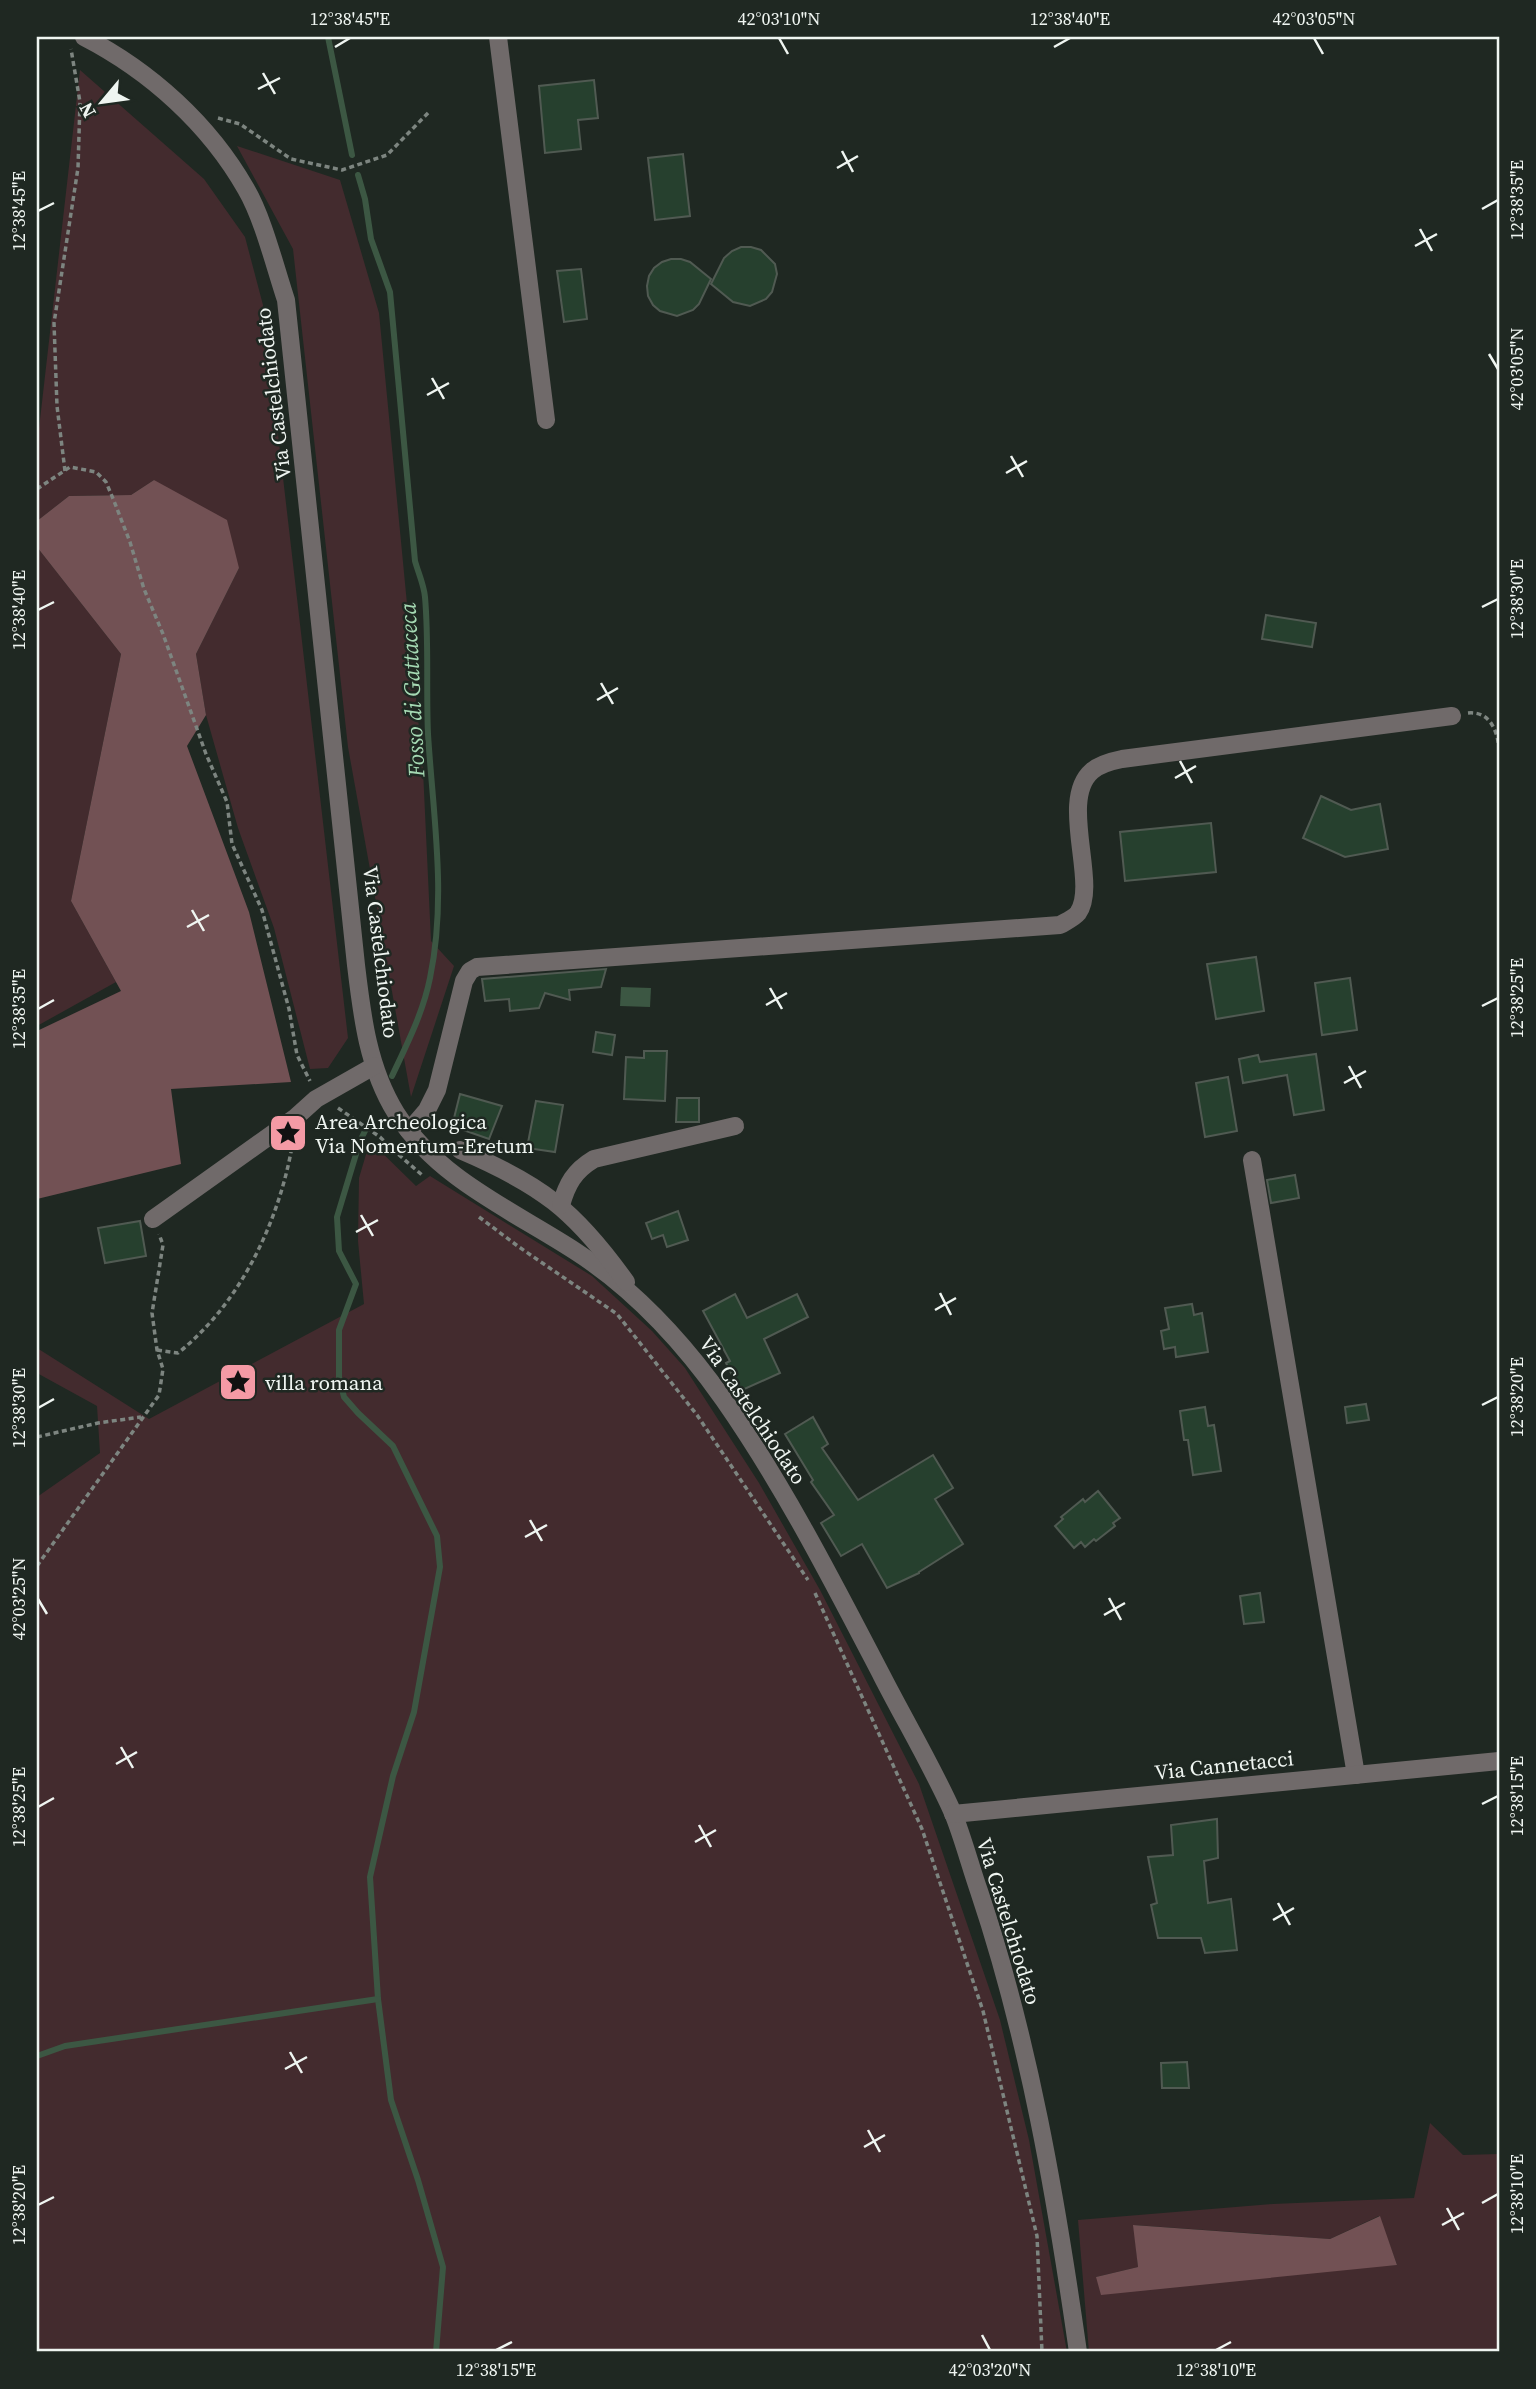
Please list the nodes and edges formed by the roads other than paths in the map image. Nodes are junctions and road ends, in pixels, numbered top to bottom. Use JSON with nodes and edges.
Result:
{"nodes":[{"id":1,"x":84,"y":37,"type":"edge"},
{"id":2,"x":498,"y":37,"type":"edge"},
{"id":3,"x":546,"y":419,"type":"dead end"},
{"id":4,"x":1452,"y":716,"type":"road end"},
{"id":5,"x":374,"y":1066,"type":"junction"},
{"id":6,"x":735,"y":1126,"type":"dead end"},
{"id":7,"x":409,"y":1131,"type":"junction"},
{"id":8,"x":460,"y":1150,"type":"dead end"},
{"id":9,"x":1252,"y":1160,"type":"dead end"},
{"id":10,"x":561,"y":1205,"type":"junction"},
{"id":11,"x":153,"y":1219,"type":"road end"},
{"id":12,"x":640,"y":1301,"type":"junction"},
{"id":13,"x":1499,"y":1761,"type":"edge"},
{"id":14,"x":1356,"y":1775,"type":"junction"},
{"id":15,"x":953,"y":1814,"type":"junction"},
{"id":16,"x":1078,"y":2352,"type":"edge"}],
"edges":[{"from":1,"to":5,"type":"street","name":"Via Castelchiodato"},
{"from":2,"to":3,"type":"street"},
{"from":4,"to":7,"type":"street"},
{"from":5,"to":7,"type":"street","name":"Via Castelchiodato"},
{"from":5,"to":11,"type":"street"},
{"from":6,"to":10,"type":"street"},
{"from":7,"to":12,"type":"street","name":"Via Castelchiodato"},
{"from":8,"to":10,"type":"street"},
{"from":9,"to":14,"type":"street"},
{"from":10,"to":12,"type":"street"},
{"from":12,"to":15,"type":"street","name":"Via Castelchiodato"},
{"from":13,"to":14,"type":"street","name":"Via Cannetacci"},
{"from":14,"to":15,"type":"street","name":"Via Cannetacci"},
{"from":15,"to":16,"type":"street","name":"Via Castelchiodato"}]}
